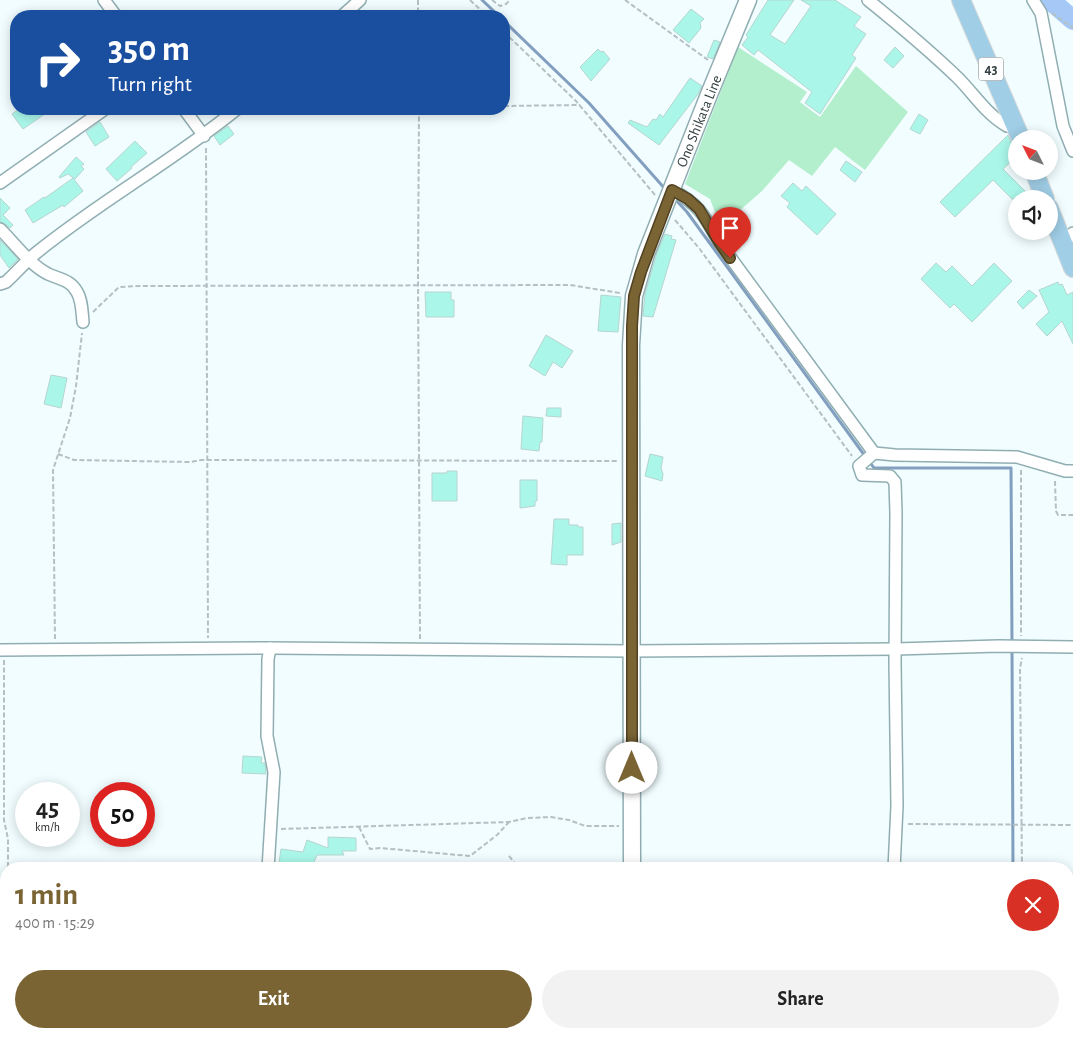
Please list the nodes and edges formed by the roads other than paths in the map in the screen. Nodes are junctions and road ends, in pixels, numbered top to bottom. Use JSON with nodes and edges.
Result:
{"nodes":[{"id":1,"x":360,"y":0,"type":"edge"},
{"id":2,"x":748,"y":0,"type":"edge"},
{"id":3,"x":868,"y":0,"type":"edge"},
{"id":4,"x":961,"y":0,"type":"edge"},
{"id":5,"x":1034,"y":1,"type":"edge"},
{"id":6,"x":349,"y":10,"type":"edge"},
{"id":7,"x":96,"y":115,"type":"edge"},
{"id":8,"x":188,"y":115,"type":"edge"},
{"id":9,"x":230,"y":115,"type":"edge"},
{"id":10,"x":1014,"y":130,"type":"edge"},
{"id":11,"x":1017,"y":130,"type":"edge"},
{"id":12,"x":204,"y":136,"type":"junction"},
{"id":13,"x":1073,"y":150,"type":"edge"},
{"id":14,"x":0,"y":183,"type":"edge"},
{"id":15,"x":668,"y":199,"type":"junction"},
{"id":16,"x":1058,"y":222,"type":"edge"},
{"id":17,"x":0,"y":229,"type":"edge"},
{"id":18,"x":1068,"y":238,"type":"edge"},
{"id":19,"x":29,"y":259,"type":"junction"},
{"id":20,"x":1073,"y":267,"type":"edge"},
{"id":21,"x":0,"y":284,"type":"edge"},
{"id":22,"x":83,"y":322,"type":"road end"},
{"id":23,"x":874,"y":452,"type":"junction"},
{"id":24,"x":1073,"y":471,"type":"edge"},
{"id":25,"x":1073,"y":647,"type":"edge"},
{"id":26,"x":270,"y":648,"type":"junction"},
{"id":27,"x":896,"y":649,"type":"junction"},
{"id":28,"x":2,"y":650,"type":"edge"},
{"id":29,"x":631,"y":651,"type":"junction"},
{"id":30,"x":269,"y":862,"type":"edge"},
{"id":31,"x":632,"y":862,"type":"edge"},
{"id":32,"x":894,"y":862,"type":"edge"}],
"edges":[{"from":1,"to":6,"type":"street"},
{"from":2,"to":15,"type":"main road","name":"Ono Shikata Line"},
{"from":3,"to":10,"type":"street"},
{"from":4,"to":11,"type":"main road","number":"43"},
{"from":5,"to":13,"type":"street"},
{"from":7,"to":14,"type":"street"},
{"from":8,"to":12,"type":"street"},
{"from":9,"to":12,"type":"street"},
{"from":12,"to":19,"type":"street"},
{"from":15,"to":23,"type":"street"},
{"from":15,"to":29,"type":"main road","name":"Ono Shikata Line"},
{"from":16,"to":18,"type":"main road"},
{"from":17,"to":19,"type":"street"},
{"from":18,"to":20,"type":"main road"},
{"from":19,"to":21,"type":"street"},
{"from":19,"to":22,"type":"street"},
{"from":23,"to":24,"type":"street"},
{"from":23,"to":27,"type":"street"},
{"from":25,"to":27,"type":"street"},
{"from":26,"to":28,"type":"street"},
{"from":26,"to":29,"type":"street"},
{"from":26,"to":30,"type":"street"},
{"from":27,"to":29,"type":"street"},
{"from":27,"to":32,"type":"street"},
{"from":29,"to":31,"type":"main road","name":"Ono Shikata Line"}]}
